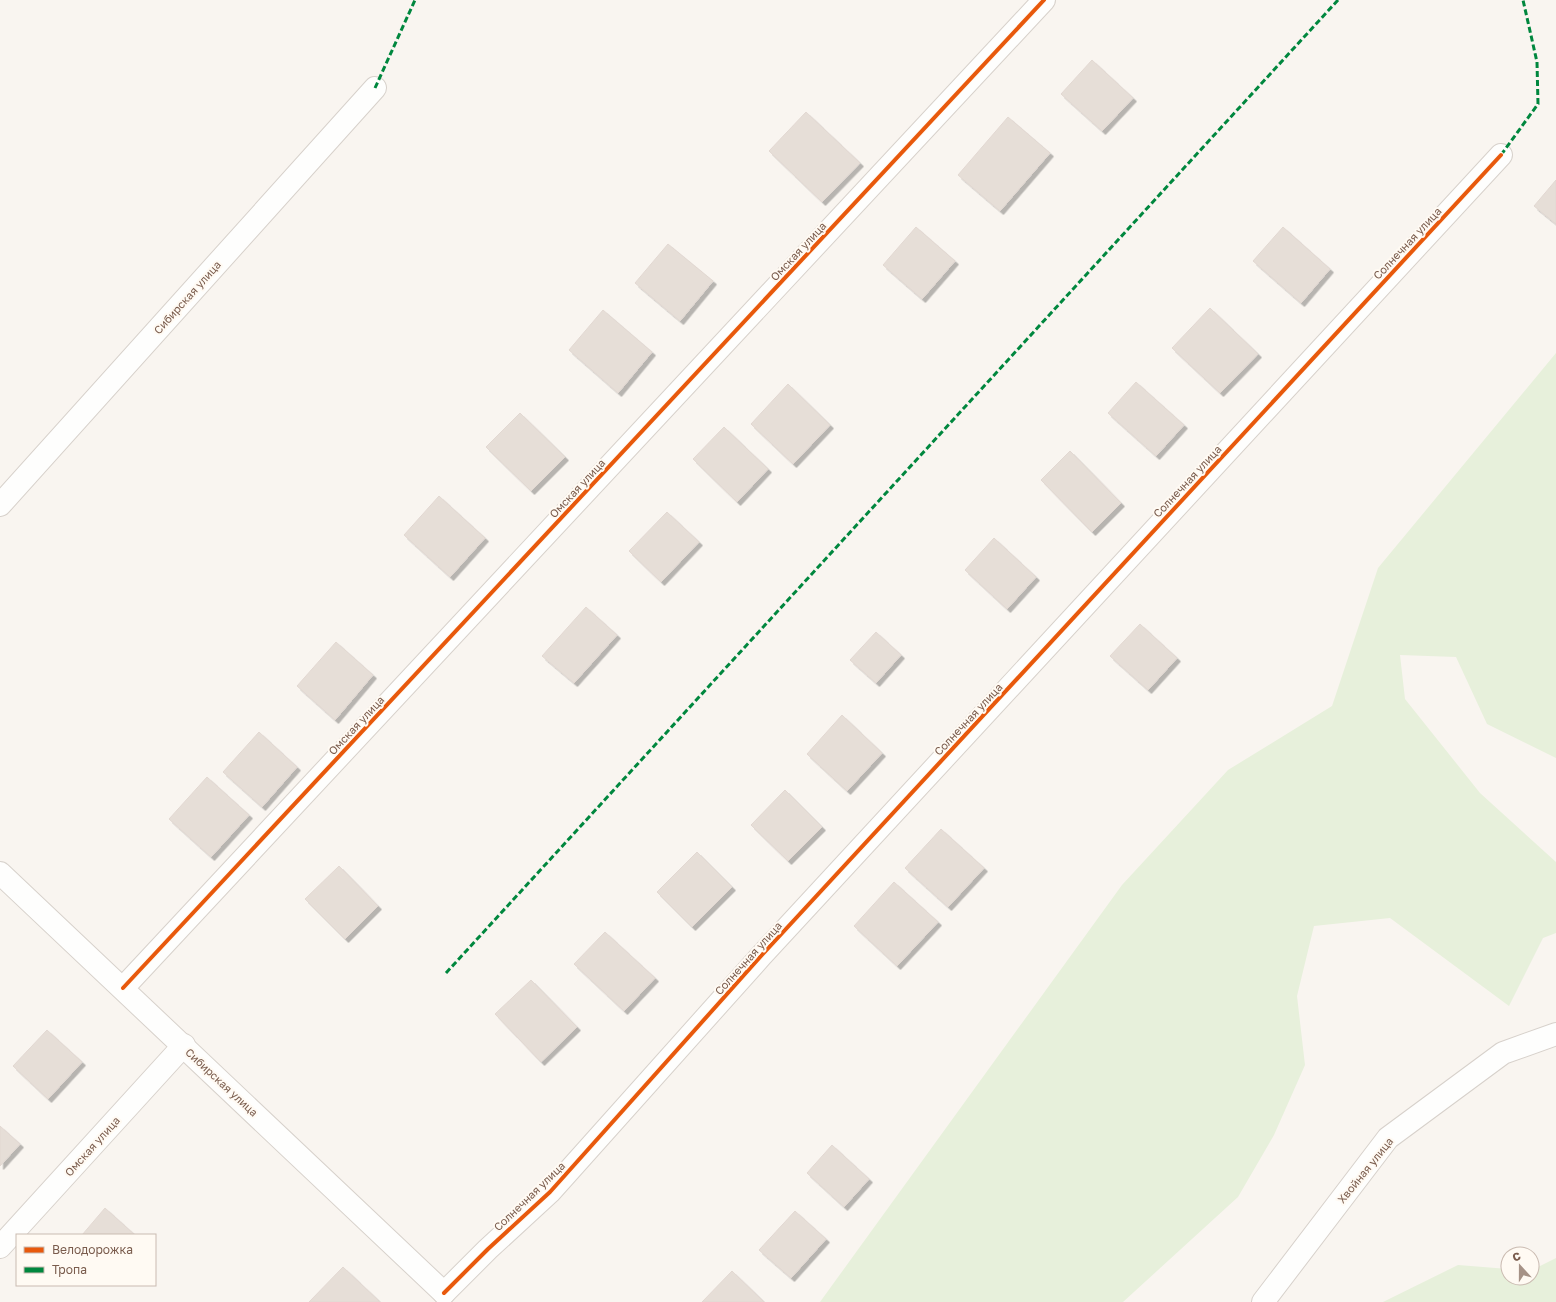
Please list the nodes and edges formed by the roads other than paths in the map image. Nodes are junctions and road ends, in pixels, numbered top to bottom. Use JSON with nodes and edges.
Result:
{"nodes":[{"id":1,"x":1044,"y":0,"type":"edge"},
{"id":2,"x":375,"y":88,"type":"dead end"},
{"id":3,"x":1501,"y":155,"type":"dead end"},
{"id":4,"x":0,"y":505,"type":"edge"},
{"id":5,"x":0,"y":873,"type":"edge"},
{"id":6,"x":123,"y":988,"type":"junction"},
{"id":7,"x":1556,"y":1034,"type":"edge"},
{"id":8,"x":184,"y":1046,"type":"junction"},
{"id":9,"x":0,"y":1247,"type":"edge"},
{"id":10,"x":444,"y":1297,"type":"edge"},
{"id":11,"x":1263,"y":1302,"type":"edge"}],
"edges":[{"from":1,"to":6,"type":"street","name":"Омская улица"},
{"from":2,"to":4,"type":"street","name":"Сибирская улица"},
{"from":3,"to":10,"type":"street","name":"Солнечная улица"},
{"from":5,"to":6,"type":"street","name":"Сибирская улица"},
{"from":6,"to":8,"type":"street","name":"Сибирская улица"},
{"from":7,"to":11,"type":"street","name":"Хвойная улица"},
{"from":8,"to":9,"type":"street","name":"Омская улица"},
{"from":8,"to":10,"type":"street","name":"Сибирская улица"}]}
